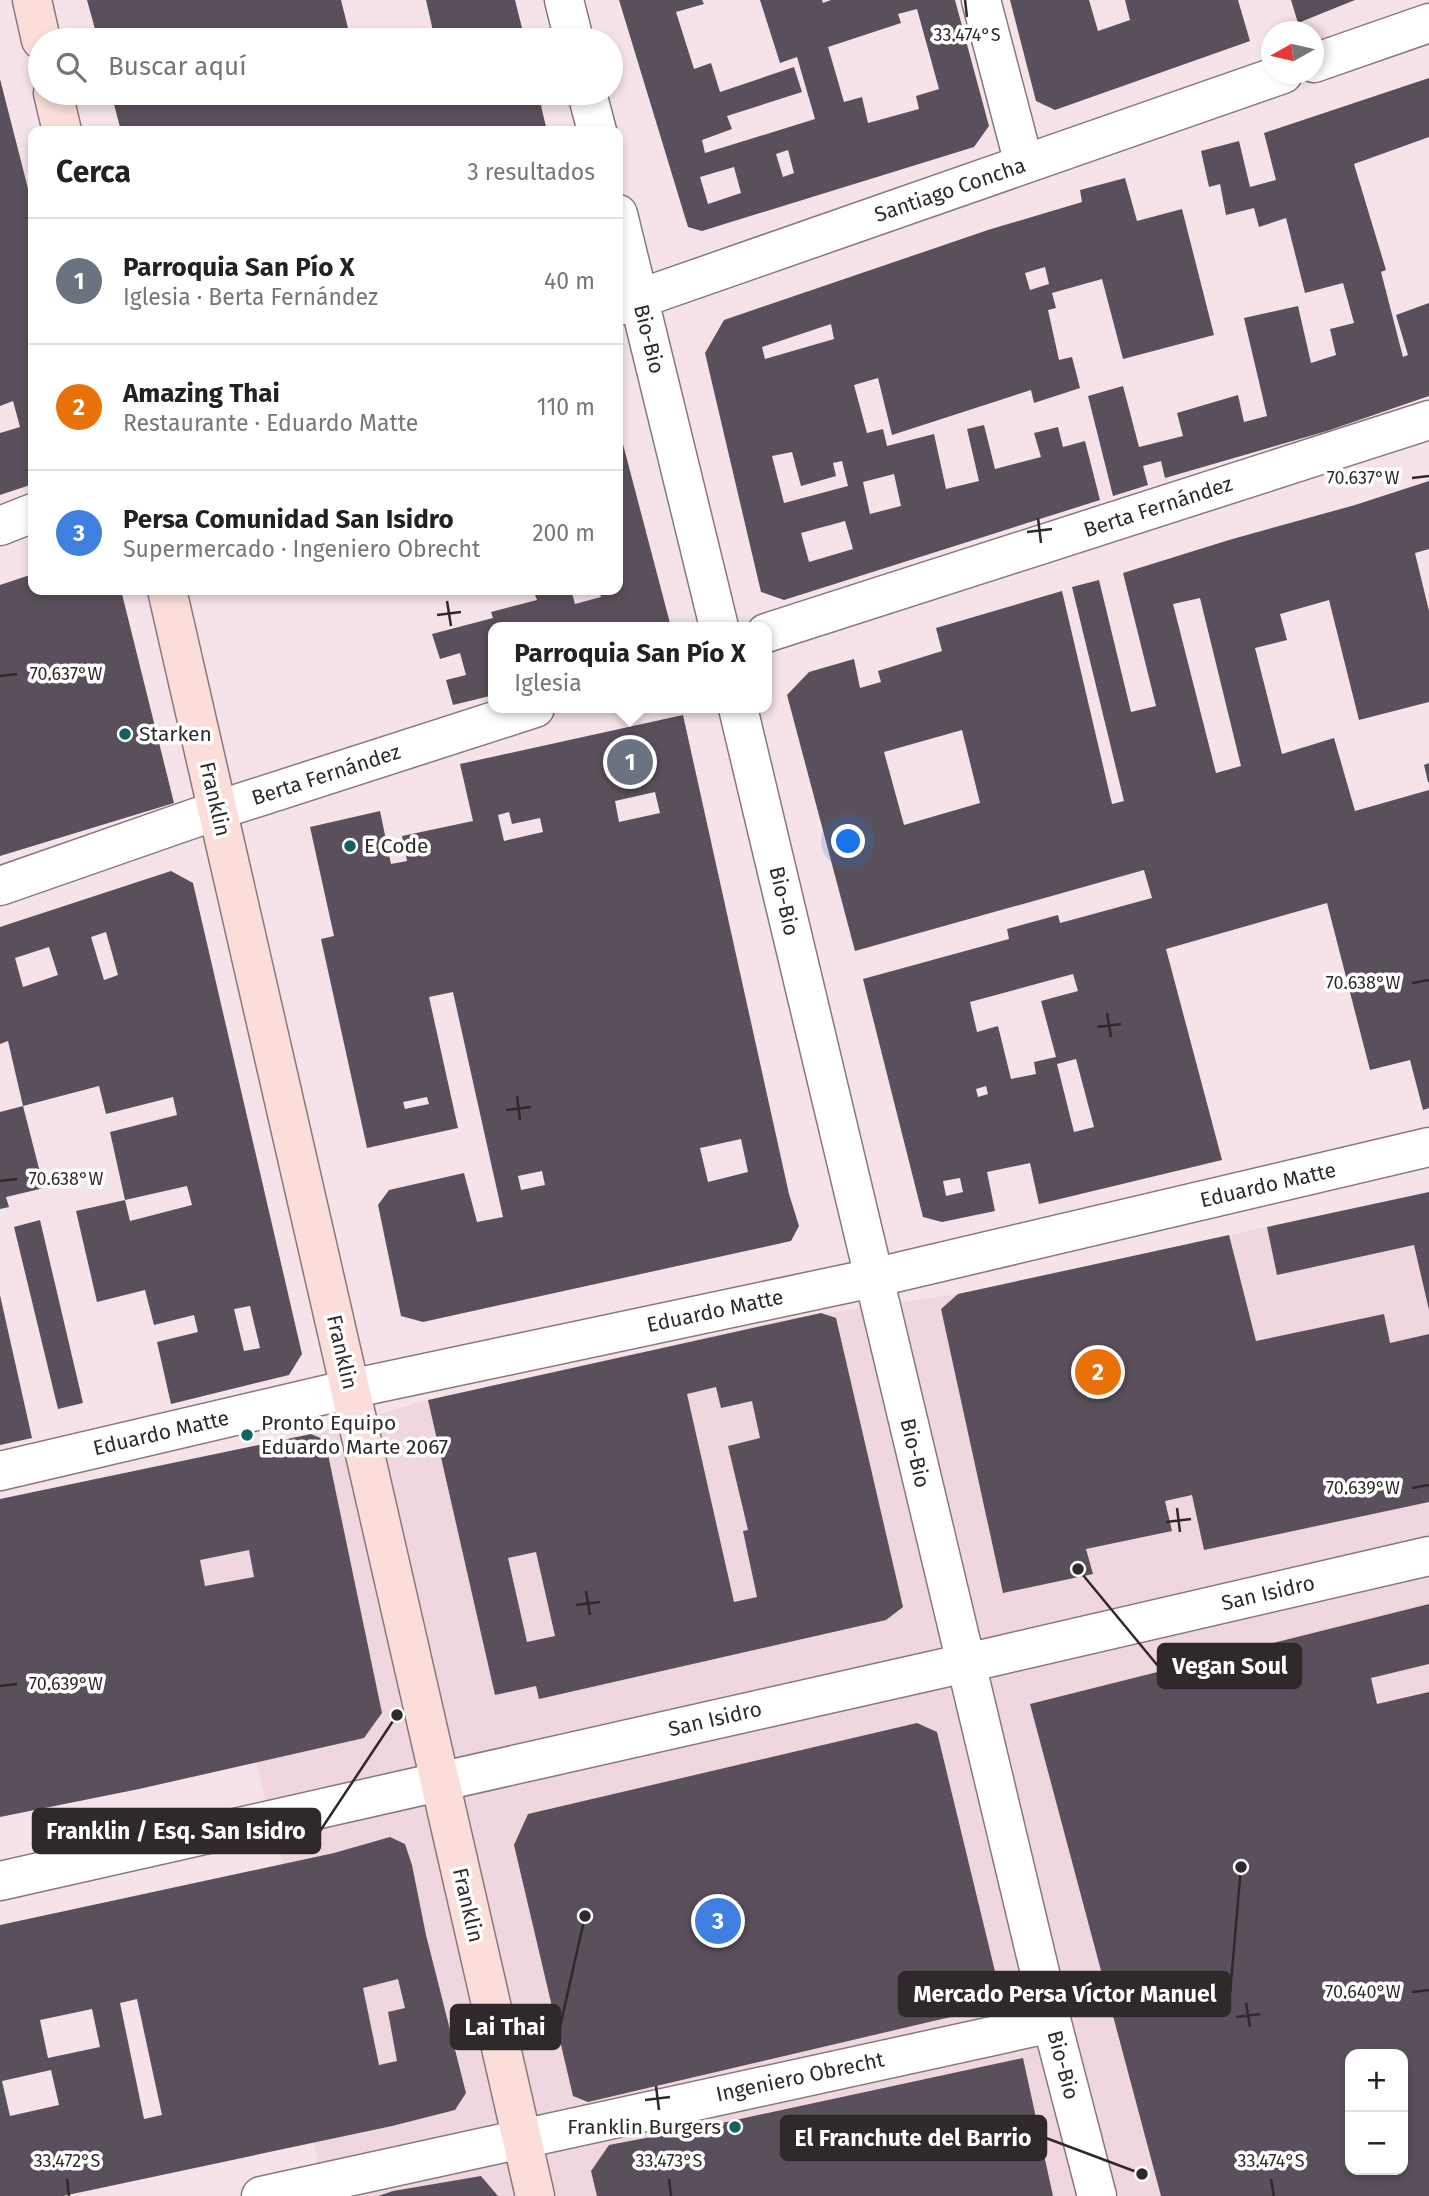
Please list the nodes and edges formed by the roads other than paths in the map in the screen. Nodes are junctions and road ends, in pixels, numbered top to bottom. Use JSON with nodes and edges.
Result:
{"nodes":[{"id":1,"x":32,"y":0,"type":"edge"},
{"id":2,"x":564,"y":0,"type":"edge"},
{"id":3,"x":981,"y":0,"type":"edge"},
{"id":4,"x":1429,"y":23,"type":"edge"},
{"id":5,"x":38,"y":28,"type":"edge"},
{"id":6,"x":571,"y":28,"type":"edge"},
{"id":7,"x":1324,"y":60,"type":"edge"},
{"id":8,"x":1261,"y":82,"type":"edge"},
{"id":9,"x":56,"y":105,"type":"edge"},
{"id":10,"x":590,"y":105,"type":"edge"},
{"id":11,"x":61,"y":126,"type":"edge"},
{"id":12,"x":596,"y":126,"type":"edge"},
{"id":13,"x":1024,"y":164,"type":"junction"},
{"id":14,"x":623,"y":258,"type":"edge"},
{"id":15,"x":628,"y":302,"type":"edge"},
{"id":16,"x":1429,"y":420,"type":"edge"},
{"id":17,"x":28,"y":515,"type":"edge"},
{"id":18,"x":0,"y":526,"type":"edge"},
{"id":19,"x":168,"y":595,"type":"edge"},
{"id":20,"x":718,"y":622,"type":"edge"},
{"id":21,"x":772,"y":631,"type":"edge"},
{"id":22,"x":519,"y":713,"type":"edge"},
{"id":23,"x":739,"y":713,"type":"edge"},
{"id":24,"x":218,"y":810,"type":"junction"},
{"id":25,"x":0,"y":886,"type":"edge"},
{"id":26,"x":1429,"y":1147,"type":"edge"},
{"id":27,"x":873,"y":1278,"type":"junction"},
{"id":28,"x":350,"y":1390,"type":"junction"},
{"id":29,"x":0,"y":1471,"type":"edge"},
{"id":30,"x":1429,"y":1556,"type":"edge"},
{"id":31,"x":965,"y":1663,"type":"junction"},
{"id":32,"x":439,"y":1780,"type":"junction"},
{"id":33,"x":0,"y":1881,"type":"edge"},
{"id":34,"x":1052,"y":2023,"type":"junction"},
{"id":35,"x":522,"y":2137,"type":"junction"},
{"id":36,"x":261,"y":2196,"type":"edge"},
{"id":37,"x":536,"y":2196,"type":"edge"},
{"id":38,"x":1097,"y":2196,"type":"edge"}],
"edges":[{"from":1,"to":5,"type":"main road"},
{"from":2,"to":6,"type":"street"},
{"from":3,"to":13,"type":"street"},
{"from":4,"to":7,"type":"street"},
{"from":8,"to":13,"type":"street","name":"Santiago Concha"},
{"from":9,"to":11,"type":"main road"},
{"from":10,"to":12,"type":"street"},
{"from":13,"to":15,"type":"street","name":"Santiago Concha"},
{"from":14,"to":15,"type":"street","name":"Bio-Bio"},
{"from":15,"to":20,"type":"street","name":"Bio-Bio"},
{"from":16,"to":21,"type":"street","name":"Berta Fernández"},
{"from":17,"to":18,"type":"street"},
{"from":19,"to":24,"type":"main road","name":"Franklin"},
{"from":22,"to":24,"type":"street","name":"Berta Fernández"},
{"from":23,"to":27,"type":"street","name":"Bio-Bio"},
{"from":24,"to":25,"type":"street","name":"Berta Fernández"},
{"from":24,"to":28,"type":"main road","name":"Franklin"},
{"from":26,"to":27,"type":"street","name":"Eduardo Matte"},
{"from":27,"to":28,"type":"street","name":"Eduardo Matte"},
{"from":27,"to":31,"type":"street","name":"Bio-Bio"},
{"from":28,"to":29,"type":"street","name":"Eduardo Matte"},
{"from":28,"to":32,"type":"main road","name":"Franklin"},
{"from":30,"to":31,"type":"street","name":"San Isidro"},
{"from":31,"to":32,"type":"street","name":"San Isidro"},
{"from":31,"to":34,"type":"street","name":"Bio-Bio"},
{"from":32,"to":33,"type":"street","name":"San Isidro"},
{"from":32,"to":35,"type":"main road","name":"Franklin"},
{"from":34,"to":35,"type":"street","name":"Ingeniero Obrecht"},
{"from":34,"to":38,"type":"street","name":"Bio-Bio"},
{"from":35,"to":36,"type":"street","name":"Ingeniero Obrecht"},
{"from":35,"to":37,"type":"main road","name":"Franklin"}]}
